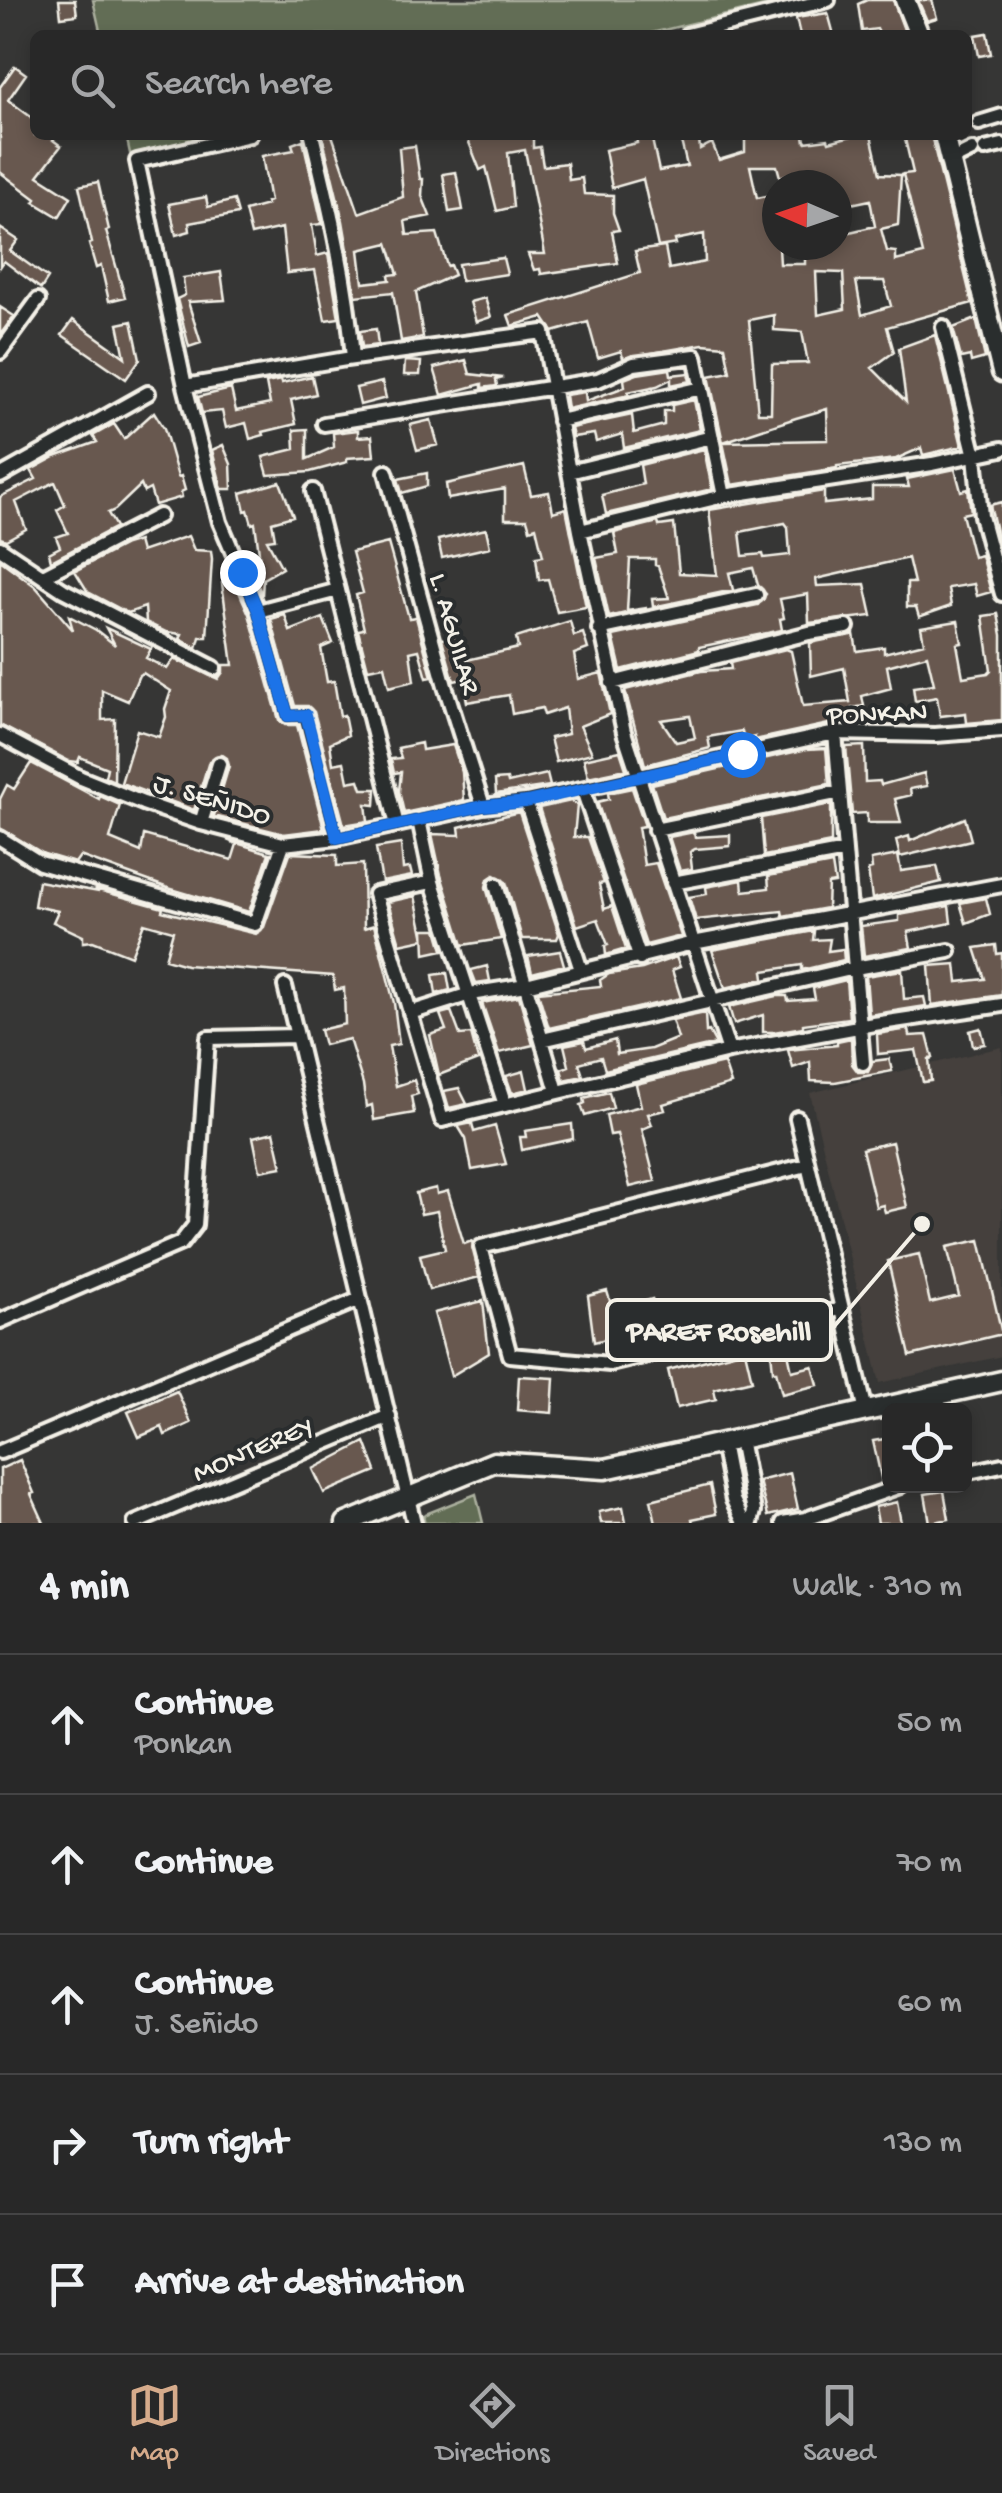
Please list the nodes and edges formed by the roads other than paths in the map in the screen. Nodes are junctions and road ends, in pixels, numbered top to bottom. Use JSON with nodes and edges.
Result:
{"nodes":[{"id":1,"x":828,"y":0,"type":"edge"},
{"id":2,"x":905,"y":0,"type":"edge"},
{"id":3,"x":707,"y":30,"type":"edge"},
{"id":4,"x":918,"y":30,"type":"edge"},
{"id":5,"x":1002,"y":116,"type":"edge"},
{"id":6,"x":979,"y":123,"type":"dead end"},
{"id":7,"x":228,"y":140,"type":"edge"},
{"id":8,"x":313,"y":140,"type":"edge"},
{"id":9,"x":945,"y":140,"type":"edge"},
{"id":10,"x":1002,"y":145,"type":"edge"},
{"id":11,"x":950,"y":161,"type":"junction"},
{"id":12,"x":38,"y":300,"type":"dead end"},
{"id":13,"x":942,"y":328,"type":"dead end"},
{"id":14,"x":0,"y":352,"type":"edge"},
{"id":15,"x":354,"y":358,"type":"junction"},
{"id":16,"x":1002,"y":372,"type":"edge"},
{"id":17,"x":185,"y":386,"type":"junction"},
{"id":18,"x":552,"y":386,"type":"junction"},
{"id":19,"x":702,"y":388,"type":"junction"},
{"id":20,"x":148,"y":393,"type":"dead end"},
{"id":21,"x":559,"y":421,"type":"junction"},
{"id":22,"x":324,"y":424,"type":"dead end"},
{"id":23,"x":712,"y":437,"type":"junction"},
{"id":24,"x":1002,"y":450,"type":"edge"},
{"id":25,"x":974,"y":456,"type":"junction"},
{"id":26,"x":386,"y":472,"type":"dead end"},
{"id":27,"x":568,"y":472,"type":"junction"},
{"id":28,"x":0,"y":476,"type":"edge"},
{"id":29,"x":312,"y":490,"type":"dead end"},
{"id":30,"x":724,"y":496,"type":"junction"},
{"id":31,"x":158,"y":516,"type":"dead end"},
{"id":32,"x":580,"y":531,"type":"junction"},
{"id":33,"x":0,"y":548,"type":"edge"},
{"id":34,"x":43,"y":576,"type":"junction"},
{"id":35,"x":338,"y":590,"type":"junction"},
{"id":36,"x":1002,"y":594,"type":"edge"},
{"id":37,"x":756,"y":595,"type":"dead end"},
{"id":38,"x":258,"y":611,"type":"junction"},
{"id":39,"x":847,"y":627,"type":"dead end"},
{"id":40,"x":599,"y":628,"type":"junction"},
{"id":41,"x":214,"y":668,"type":"dead end"},
{"id":42,"x":612,"y":683,"type":"junction"},
{"id":43,"x":1002,"y":730,"type":"edge"},
{"id":44,"x":0,"y":734,"type":"edge"},
{"id":45,"x":835,"y":734,"type":"junction"},
{"id":46,"x":219,"y":764,"type":"dead end"},
{"id":47,"x":638,"y":777,"type":"junction"},
{"id":48,"x":583,"y":790,"type":"junction"},
{"id":49,"x":840,"y":792,"type":"junction"},
{"id":50,"x":526,"y":802,"type":"junction"},
{"id":51,"x":483,"y":806,"type":"junction"},
{"id":52,"x":419,"y":820,"type":"junction"},
{"id":53,"x":201,"y":823,"type":"junction"},
{"id":54,"x":396,"y":825,"type":"junction"},
{"id":55,"x":655,"y":830,"type":"junction"},
{"id":56,"x":0,"y":838,"type":"edge"},
{"id":57,"x":337,"y":838,"type":"junction"},
{"id":58,"x":283,"y":844,"type":"junction"},
{"id":59,"x":845,"y":851,"type":"junction"},
{"id":60,"x":432,"y":882,"type":"junction"},
{"id":61,"x":673,"y":883,"type":"junction"},
{"id":62,"x":1002,"y":884,"type":"edge"},
{"id":63,"x":496,"y":885,"type":"dead end"},
{"id":64,"x":850,"y":913,"type":"junction"},
{"id":65,"x":693,"y":944,"type":"junction"},
{"id":66,"x":949,"y":951,"type":"dead end"},
{"id":67,"x":640,"y":959,"type":"junction"},
{"id":68,"x":855,"y":968,"type":"junction"},
{"id":69,"x":581,"y":970,"type":"junction"},
{"id":70,"x":526,"y":985,"type":"junction"},
{"id":71,"x":285,"y":986,"type":"dead end"},
{"id":72,"x":470,"y":994,"type":"junction"},
{"id":73,"x":712,"y":1000,"type":"junction"},
{"id":74,"x":1002,"y":1005,"type":"edge"},
{"id":75,"x":410,"y":1013,"type":"junction"},
{"id":76,"x":860,"y":1026,"type":"junction"},
{"id":77,"x":295,"y":1036,"type":"junction"},
{"id":78,"x":542,"y":1040,"type":"junction"},
{"id":79,"x":729,"y":1051,"type":"junction"},
{"id":80,"x":863,"y":1063,"type":"dead end"},
{"id":81,"x":557,"y":1091,"type":"junction"},
{"id":82,"x":505,"y":1104,"type":"junction"},
{"id":83,"x":796,"y":1118,"type":"dead end"},
{"id":84,"x":807,"y":1165,"type":"junction"},
{"id":85,"x":360,"y":1299,"type":"junction"},
{"id":86,"x":840,"y":1310,"type":"junction"},
{"id":87,"x":0,"y":1321,"type":"edge"},
{"id":88,"x":1002,"y":1381,"type":"edge"},
{"id":89,"x":866,"y":1411,"type":"junction"},
{"id":90,"x":389,"y":1416,"type":"junction"},
{"id":91,"x":731,"y":1441,"type":"junction"},
{"id":92,"x":0,"y":1452,"type":"edge"},
{"id":93,"x":1002,"y":1465,"type":"edge"},
{"id":94,"x":972,"y":1471,"type":"edge"},
{"id":95,"x":882,"y":1492,"type":"edge"},
{"id":96,"x":408,"y":1497,"type":"junction"},
{"id":97,"x":135,"y":1523,"type":"edge"},
{"id":98,"x":346,"y":1523,"type":"edge"},
{"id":99,"x":414,"y":1523,"type":"edge"},
{"id":100,"x":747,"y":1523,"type":"edge"},
{"id":101,"x":783,"y":1523,"type":"edge"}],
"edges":[{"from":1,"to":3,"type":"street"},
{"from":2,"to":4,"type":"street"},
{"from":5,"to":6,"type":"street"},
{"from":7,"to":17,"type":"street"},
{"from":8,"to":15,"type":"street"},
{"from":9,"to":11,"type":"street"},
{"from":10,"to":11,"type":"street"},
{"from":11,"to":16,"type":"street"},
{"from":12,"to":14,"type":"street"},
{"from":13,"to":25,"type":"street"},
{"from":15,"to":17,"type":"street"},
{"from":15,"to":18,"type":"street"},
{"from":17,"to":38,"type":"street"},
{"from":18,"to":19,"type":"street"},
{"from":18,"to":21,"type":"street"},
{"from":18,"to":22,"type":"street"},
{"from":19,"to":21,"type":"street"},
{"from":19,"to":23,"type":"street"},
{"from":20,"to":28,"type":"street"},
{"from":21,"to":27,"type":"street"},
{"from":23,"to":27,"type":"street"},
{"from":23,"to":30,"type":"street"},
{"from":24,"to":25,"type":"street"},
{"from":25,"to":30,"type":"street"},
{"from":25,"to":36,"type":"street"},
{"from":26,"to":51,"type":"street","name":"L. AGUILAR"},
{"from":27,"to":32,"type":"street"},
{"from":29,"to":35,"type":"street"},
{"from":30,"to":32,"type":"street"},
{"from":31,"to":34,"type":"street"},
{"from":32,"to":40,"type":"street"},
{"from":33,"to":34,"type":"street"},
{"from":34,"to":41,"type":"street"},
{"from":35,"to":38,"type":"street"},
{"from":35,"to":54,"type":"street"},
{"from":37,"to":40,"type":"street"},
{"from":38,"to":57,"type":"street"},
{"from":39,"to":42,"type":"street"},
{"from":40,"to":42,"type":"street"},
{"from":42,"to":47,"type":"street"},
{"from":43,"to":45,"type":"street","name":"PONKAN"},
{"from":44,"to":53,"type":"street","name":"J. SEÑIDO"},
{"from":45,"to":47,"type":"street","name":"PONKAN"},
{"from":45,"to":49,"type":"street"},
{"from":46,"to":53,"type":"street"},
{"from":47,"to":48,"type":"street","name":"PONKAN"},
{"from":47,"to":55,"type":"street"},
{"from":48,"to":50,"type":"street","name":"J. SEÑIDO"},
{"from":48,"to":67,"type":"street"},
{"from":49,"to":55,"type":"street"},
{"from":49,"to":59,"type":"street"},
{"from":50,"to":51,"type":"street","name":"J. SEÑIDO"},
{"from":50,"to":69,"type":"street"},
{"from":51,"to":52,"type":"street","name":"J. SEÑIDO"},
{"from":52,"to":54,"type":"street","name":"J. SEÑIDO"},
{"from":52,"to":60,"type":"street"},
{"from":53,"to":58,"type":"street","name":"J. SEÑIDO"},
{"from":54,"to":57,"type":"street","name":"J. SEÑIDO"},
{"from":55,"to":61,"type":"street"},
{"from":56,"to":58,"type":"street"},
{"from":57,"to":58,"type":"street","name":"J. SEÑIDO"},
{"from":59,"to":61,"type":"street"},
{"from":59,"to":64,"type":"street"},
{"from":60,"to":72,"type":"street"},
{"from":60,"to":75,"type":"street"},
{"from":61,"to":65,"type":"street"},
{"from":62,"to":64,"type":"street"},
{"from":63,"to":70,"type":"street"},
{"from":64,"to":65,"type":"street"},
{"from":64,"to":68,"type":"street"},
{"from":65,"to":67,"type":"street"},
{"from":65,"to":73,"type":"street"},
{"from":66,"to":68,"type":"street"},
{"from":67,"to":69,"type":"street"},
{"from":68,"to":73,"type":"street"},
{"from":68,"to":76,"type":"street"},
{"from":69,"to":70,"type":"street"},
{"from":70,"to":72,"type":"street"},
{"from":70,"to":78,"type":"street"},
{"from":71,"to":77,"type":"street"},
{"from":72,"to":75,"type":"street"},
{"from":72,"to":82,"type":"street"},
{"from":73,"to":78,"type":"street"},
{"from":73,"to":79,"type":"street"},
{"from":74,"to":76,"type":"street"},
{"from":75,"to":82,"type":"street"},
{"from":76,"to":79,"type":"street"},
{"from":76,"to":80,"type":"street"},
{"from":77,"to":85,"type":"street"},
{"from":77,"to":87,"type":"street"},
{"from":78,"to":81,"type":"street"},
{"from":79,"to":81,"type":"street"},
{"from":81,"to":82,"type":"street"},
{"from":83,"to":84,"type":"street"},
{"from":84,"to":86,"type":"street"},
{"from":84,"to":86,"type":"street"},
{"from":85,"to":90,"type":"street"},
{"from":85,"to":92,"type":"street"},
{"from":86,"to":89,"type":"street"},
{"from":88,"to":89,"type":"street"},
{"from":89,"to":91,"type":"street"},
{"from":90,"to":96,"type":"street"},
{"from":90,"to":97,"type":"street","name":"MONTEREY"},
{"from":91,"to":96,"type":"street"},
{"from":91,"to":100,"type":"street"},
{"from":93,"to":94,"type":"street"},
{"from":95,"to":101,"type":"street"},
{"from":96,"to":98,"type":"street"},
{"from":96,"to":99,"type":"street"}]}
